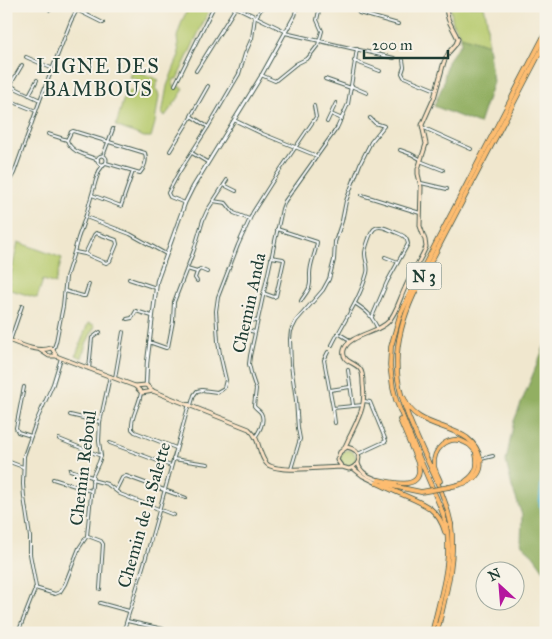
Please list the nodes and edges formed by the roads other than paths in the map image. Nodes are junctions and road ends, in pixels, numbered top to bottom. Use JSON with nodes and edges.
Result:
{"nodes":[{"id":1,"x":53,"y":6,"type":"edge"},
{"id":2,"x":66,"y":6,"type":"edge"},
{"id":3,"x":79,"y":6,"type":"edge"},
{"id":4,"x":214,"y":6,"type":"edge"},
{"id":5,"x":264,"y":6,"type":"edge"},
{"id":6,"x":297,"y":6,"type":"edge"},
{"id":7,"x":320,"y":6,"type":"edge"},
{"id":8,"x":355,"y":6,"type":"edge"},
{"id":9,"x":446,"y":6,"type":"edge"},
{"id":10,"x":235,"y":7,"type":"edge"},
{"id":11,"x":50,"y":10,"type":"dead end"},
{"id":12,"x":76,"y":10,"type":"junction"},
{"id":13,"x":256,"y":17,"type":"junction"},
{"id":14,"x":103,"y":23,"type":"dead end"},
{"id":15,"x":398,"y":24,"type":"dead end"},
{"id":16,"x":285,"y":32,"type":"junction"},
{"id":17,"x":546,"y":32,"type":"edge"},
{"id":18,"x":319,"y":40,"type":"junction"},
{"id":19,"x":546,"y":42,"type":"edge"},
{"id":20,"x":356,"y":49,"type":"junction"},
{"id":21,"x":26,"y":57,"type":"dead end"},
{"id":22,"x":394,"y":58,"type":"dead end"},
{"id":23,"x":403,"y":60,"type":"dead end"},
{"id":24,"x":354,"y":61,"type":"junction"},
{"id":25,"x":22,"y":65,"type":"dead end"},
{"id":26,"x":52,"y":68,"type":"junction"},
{"id":27,"x":196,"y":71,"type":"dead end"},
{"id":28,"x":380,"y":72,"type":"dead end"},
{"id":29,"x":261,"y":75,"type":"junction"},
{"id":30,"x":325,"y":79,"type":"dead end"},
{"id":31,"x":37,"y":80,"type":"dead end"},
{"id":32,"x":175,"y":85,"type":"dead end"},
{"id":33,"x":208,"y":86,"type":"dead end"},
{"id":34,"x":351,"y":87,"type":"junction"},
{"id":35,"x":436,"y":90,"type":"junction"},
{"id":36,"x":367,"y":93,"type":"dead end"},
{"id":37,"x":29,"y":95,"type":"junction"},
{"id":38,"x":6,"y":99,"type":"edge"},
{"id":39,"x":40,"y":100,"type":"junction"},
{"id":40,"x":336,"y":103,"type":"dead end"},
{"id":41,"x":314,"y":106,"type":"dead end"},
{"id":42,"x":36,"y":111,"type":"junction"},
{"id":43,"x":331,"y":114,"type":"junction"},
{"id":44,"x":191,"y":116,"type":"junction"},
{"id":45,"x":370,"y":118,"type":"dead end"},
{"id":46,"x":342,"y":119,"type":"junction"},
{"id":47,"x":234,"y":120,"type":"junction"},
{"id":48,"x":327,"y":122,"type":"dead end"},
{"id":49,"x":208,"y":127,"type":"junction"},
{"id":50,"x":422,"y":127,"type":"junction"},
{"id":51,"x":113,"y":129,"type":"dead end"},
{"id":52,"x":48,"y":134,"type":"dead end"},
{"id":53,"x":67,"y":140,"type":"junction"},
{"id":54,"x":108,"y":142,"type":"junction"},
{"id":55,"x":295,"y":147,"type":"junction"},
{"id":56,"x":471,"y":149,"type":"dead end"},
{"id":57,"x":400,"y":150,"type":"dead end"},
{"id":58,"x":170,"y":151,"type":"dead end"},
{"id":59,"x":192,"y":152,"type":"junction"},
{"id":60,"x":104,"y":156,"type":"junction"},
{"id":61,"x":317,"y":156,"type":"junction"},
{"id":62,"x":421,"y":160,"type":"junction"},
{"id":63,"x":99,"y":162,"type":"junction"},
{"id":64,"x":208,"y":162,"type":"junction"},
{"id":65,"x":105,"y":164,"type":"junction"},
{"id":66,"x":99,"y":170,"type":"junction"},
{"id":67,"x":443,"y":170,"type":"dead end"},
{"id":68,"x":132,"y":171,"type":"junction"},
{"id":69,"x":228,"y":180,"type":"dead end"},
{"id":70,"x":419,"y":183,"type":"junction"},
{"id":71,"x":224,"y":185,"type":"junction"},
{"id":72,"x":6,"y":187,"type":"edge"},
{"id":73,"x":448,"y":189,"type":"dead end"},
{"id":74,"x":236,"y":191,"type":"dead end"},
{"id":75,"x":362,"y":194,"type":"dead end"},
{"id":76,"x":92,"y":195,"type":"junction"},
{"id":77,"x":213,"y":201,"type":"junction"},
{"id":78,"x":185,"y":203,"type":"junction"},
{"id":79,"x":420,"y":213,"type":"junction"},
{"id":80,"x":86,"y":216,"type":"junction"},
{"id":81,"x":250,"y":219,"type":"junction"},
{"id":82,"x":277,"y":229,"type":"junction"},
{"id":83,"x":74,"y":252,"type":"junction"},
{"id":84,"x":86,"y":254,"type":"junction"},
{"id":85,"x":166,"y":254,"type":"junction"},
{"id":86,"x":270,"y":257,"type":"junction"},
{"id":87,"x":385,"y":257,"type":"dead end"},
{"id":88,"x":398,"y":262,"type":"junction"},
{"id":89,"x":187,"y":269,"type":"junction"},
{"id":90,"x":197,"y":272,"type":"junction"},
{"id":91,"x":207,"y":272,"type":"dead end"},
{"id":92,"x":129,"y":279,"type":"dead end"},
{"id":93,"x":197,"y":281,"type":"dead end"},
{"id":94,"x":89,"y":284,"type":"dead end"},
{"id":95,"x":156,"y":288,"type":"junction"},
{"id":96,"x":64,"y":291,"type":"junction"},
{"id":97,"x":263,"y":293,"type":"junction"},
{"id":98,"x":301,"y":301,"type":"dead end"},
{"id":99,"x":356,"y":304,"type":"junction"},
{"id":100,"x":22,"y":306,"type":"dead end"},
{"id":101,"x":248,"y":308,"type":"dead end"},
{"id":102,"x":152,"y":316,"type":"junction"},
{"id":103,"x":372,"y":317,"type":"junction"},
{"id":104,"x":127,"y":319,"type":"dead end"},
{"id":105,"x":246,"y":319,"type":"junction"},
{"id":106,"x":256,"y":321,"type":"junction"},
{"id":107,"x":378,"y":329,"type":"junction"},
{"id":108,"x":100,"y":332,"type":"dead end"},
{"id":109,"x":123,"y":332,"type":"dead end"},
{"id":110,"x":255,"y":332,"type":"junction"},
{"id":111,"x":338,"y":333,"type":"junction"},
{"id":112,"x":8,"y":340,"type":"edge"},
{"id":113,"x":149,"y":342,"type":"junction"},
{"id":114,"x":350,"y":342,"type":"junction"},
{"id":115,"x":332,"y":345,"type":"dead end"},
{"id":116,"x":50,"y":352,"type":"junction"},
{"id":117,"x":328,"y":352,"type":"dead end"},
{"id":118,"x":61,"y":358,"type":"junction"},
{"id":119,"x":396,"y":358,"type":"junction"},
{"id":120,"x":89,"y":369,"type":"junction"},
{"id":121,"x":348,"y":370,"type":"dead end"},
{"id":122,"x":110,"y":376,"type":"junction"},
{"id":123,"x":115,"y":378,"type":"junction"},
{"id":124,"x":145,"y":385,"type":"junction"},
{"id":125,"x":135,"y":386,"type":"junction"},
{"id":126,"x":350,"y":387,"type":"junction"},
{"id":127,"x":24,"y":388,"type":"dead end"},
{"id":128,"x":393,"y":388,"type":"junction"},
{"id":129,"x":330,"y":390,"type":"junction"},
{"id":130,"x":153,"y":391,"type":"junction"},
{"id":131,"x":143,"y":392,"type":"junction"},
{"id":132,"x":363,"y":403,"type":"junction"},
{"id":133,"x":190,"y":405,"type":"junction"},
{"id":134,"x":353,"y":406,"type":"junction"},
{"id":135,"x":333,"y":408,"type":"junction"},
{"id":136,"x":70,"y":416,"type":"dead end"},
{"id":137,"x":100,"y":422,"type":"junction"},
{"id":138,"x":335,"y":423,"type":"dead end"},
{"id":139,"x":31,"y":436,"type":"junction"},
{"id":140,"x":256,"y":436,"type":"junction"},
{"id":141,"x":350,"y":436,"type":"junction"},
{"id":142,"x":59,"y":439,"type":"dead end"},
{"id":143,"x":110,"y":443,"type":"dead end"},
{"id":144,"x":176,"y":448,"type":"junction"},
{"id":145,"x":344,"y":448,"type":"junction"},
{"id":146,"x":350,"y":448,"type":"junction"},
{"id":147,"x":474,"y":450,"type":"junction"},
{"id":148,"x":358,"y":454,"type":"junction"},
{"id":149,"x":101,"y":456,"type":"junction"},
{"id":150,"x":493,"y":456,"type":"dead end"},
{"id":151,"x":173,"y":459,"type":"junction"},
{"id":152,"x":480,"y":459,"type":"junction"},
{"id":153,"x":338,"y":460,"type":"junction"},
{"id":154,"x":7,"y":461,"type":"edge"},
{"id":155,"x":358,"y":463,"type":"junction"},
{"id":156,"x":208,"y":464,"type":"dead end"},
{"id":157,"x":23,"y":466,"type":"junction"},
{"id":158,"x":171,"y":466,"type":"junction"},
{"id":159,"x":342,"y":466,"type":"junction"},
{"id":160,"x":329,"y":467,"type":"junction"},
{"id":161,"x":477,"y":467,"type":"junction"},
{"id":162,"x":352,"y":468,"type":"junction"},
{"id":163,"x":290,"y":469,"type":"junction"},
{"id":164,"x":70,"y":470,"type":"dead end"},
{"id":165,"x":93,"y":478,"type":"junction"},
{"id":166,"x":53,"y":479,"type":"dead end"},
{"id":167,"x":378,"y":482,"type":"junction"},
{"id":168,"x":449,"y":487,"type":"junction"},
{"id":169,"x":164,"y":490,"type":"junction"},
{"id":170,"x":91,"y":491,"type":"junction"},
{"id":171,"x":115,"y":491,"type":"junction"},
{"id":172,"x":186,"y":498,"type":"dead end"},
{"id":173,"x":159,"y":509,"type":"junction"},
{"id":174,"x":174,"y":515,"type":"dead end"},
{"id":175,"x":451,"y":524,"type":"junction"},
{"id":176,"x":87,"y":536,"type":"junction"},
{"id":177,"x":36,"y":588,"type":"junction"},
{"id":178,"x":100,"y":589,"type":"dead end"},
{"id":179,"x":439,"y":601,"type":"junction"},
{"id":180,"x":100,"y":603,"type":"dead end"},
{"id":181,"x":130,"y":611,"type":"junction"},
{"id":182,"x":127,"y":621,"type":"junction"},
{"id":183,"x":162,"y":630,"type":"dead end"},
{"id":184,"x":18,"y":633,"type":"edge"},
{"id":185,"x":123,"y":633,"type":"edge"},
{"id":186,"x":432,"y":633,"type":"edge"},
{"id":187,"x":437,"y":633,"type":"edge"}],
"edges":[{"from":1,"to":11,"type":"street"},
{"from":2,"to":12,"type":"street"},
{"from":3,"to":12,"type":"street"},
{"from":4,"to":32,"type":"street"},
{"from":5,"to":13,"type":"street"},
{"from":6,"to":16,"type":"street"},
{"from":7,"to":18,"type":"street"},
{"from":8,"to":15,"type":"street"},
{"from":9,"to":35,"type":"main road"},
{"from":10,"to":13,"type":"street"},
{"from":10,"to":27,"type":"street"},
{"from":12,"to":14,"type":"street"},
{"from":12,"to":26,"type":"street"},
{"from":13,"to":16,"type":"street"},
{"from":13,"to":49,"type":"street"},
{"from":16,"to":18,"type":"street"},
{"from":16,"to":29,"type":"street"},
{"from":17,"to":128,"type":"highway","number":"N 3"},
{"from":18,"to":20,"type":"street"},
{"from":18,"to":29,"type":"street"},
{"from":19,"to":119,"type":"highway","number":"N 3"},
{"from":20,"to":22,"type":"street"},
{"from":20,"to":24,"type":"street","name":"Chemin Anda"},
{"from":21,"to":26,"type":"street"},
{"from":23,"to":35,"type":"street"},
{"from":24,"to":28,"type":"street"},
{"from":24,"to":34,"type":"street","name":"Chemin Anda"},
{"from":25,"to":37,"type":"street"},
{"from":26,"to":39,"type":"street"},
{"from":29,"to":47,"type":"street"},
{"from":30,"to":34,"type":"street"},
{"from":31,"to":37,"type":"street"},
{"from":33,"to":44,"type":"street"},
{"from":34,"to":36,"type":"street"},
{"from":34,"to":46,"type":"street","name":"Chemin Anda"},
{"from":35,"to":50,"type":"main road"},
{"from":37,"to":39,"type":"street"},
{"from":38,"to":42,"type":"street"},
{"from":39,"to":42,"type":"street"},
{"from":40,"to":43,"type":"street"},
{"from":41,"to":55,"type":"street"},
{"from":42,"to":72,"type":"street"},
{"from":43,"to":46,"type":"street"},
{"from":43,"to":48,"type":"street"},
{"from":44,"to":49,"type":"street"},
{"from":44,"to":58,"type":"street"},
{"from":45,"to":163,"type":"street"},
{"from":46,"to":61,"type":"street","name":"Chemin Anda"},
{"from":47,"to":55,"type":"street"},
{"from":47,"to":64,"type":"street"},
{"from":49,"to":59,"type":"street"},
{"from":50,"to":56,"type":"street"},
{"from":50,"to":62,"type":"main road"},
{"from":51,"to":54,"type":"street"},
{"from":52,"to":53,"type":"street"},
{"from":53,"to":54,"type":"street"},
{"from":53,"to":63,"type":"street"},
{"from":54,"to":60,"type":"street"},
{"from":54,"to":68,"type":"street"},
{"from":55,"to":61,"type":"street"},
{"from":55,"to":81,"type":"street"},
{"from":57,"to":62,"type":"street"},
{"from":59,"to":64,"type":"street"},
{"from":59,"to":78,"type":"street"},
{"from":60,"to":63,"type":"street"},
{"from":60,"to":65,"type":"street"},
{"from":61,"to":82,"type":"street","name":"Chemin Anda"},
{"from":62,"to":67,"type":"street"},
{"from":62,"to":70,"type":"main road"},
{"from":63,"to":65,"type":"street"},
{"from":63,"to":66,"type":"street"},
{"from":64,"to":78,"type":"street"},
{"from":65,"to":66,"type":"street"},
{"from":65,"to":68,"type":"street"},
{"from":66,"to":76,"type":"street"},
{"from":68,"to":76,"type":"street"},
{"from":69,"to":71,"type":"street"},
{"from":70,"to":73,"type":"street"},
{"from":70,"to":79,"type":"main road"},
{"from":71,"to":74,"type":"street"},
{"from":71,"to":77,"type":"street"},
{"from":75,"to":79,"type":"street"},
{"from":76,"to":80,"type":"street"},
{"from":77,"to":81,"type":"street"},
{"from":77,"to":89,"type":"street"},
{"from":78,"to":85,"type":"street"},
{"from":79,"to":107,"type":"main road"},
{"from":80,"to":83,"type":"street"},
{"from":80,"to":85,"type":"street"},
{"from":81,"to":133,"type":"street"},
{"from":82,"to":86,"type":"street","name":"Chemin Anda"},
{"from":82,"to":98,"type":"street"},
{"from":83,"to":84,"type":"street"},
{"from":83,"to":96,"type":"street"},
{"from":84,"to":84,"type":"street"},
{"from":85,"to":95,"type":"street"},
{"from":86,"to":97,"type":"street","name":"Chemin Anda"},
{"from":86,"to":97,"type":"street"},
{"from":87,"to":88,"type":"street"},
{"from":88,"to":99,"type":"street"},
{"from":88,"to":103,"type":"street"},
{"from":89,"to":90,"type":"street"},
{"from":89,"to":113,"type":"street"},
{"from":90,"to":91,"type":"street"},
{"from":90,"to":93,"type":"street"},
{"from":92,"to":95,"type":"street"},
{"from":94,"to":96,"type":"street"},
{"from":95,"to":102,"type":"street"},
{"from":96,"to":116,"type":"street"},
{"from":97,"to":106,"type":"street","name":"Chemin Anda"},
{"from":99,"to":103,"type":"street"},
{"from":99,"to":111,"type":"street"},
{"from":100,"to":112,"type":"street"},
{"from":101,"to":105,"type":"street"},
{"from":102,"to":104,"type":"street"},
{"from":102,"to":113,"type":"street"},
{"from":103,"to":107,"type":"street"},
{"from":105,"to":106,"type":"street"},
{"from":105,"to":110,"type":"street"},
{"from":106,"to":110,"type":"street","name":"Chemin Anda"},
{"from":107,"to":114,"type":"main road"},
{"from":108,"to":120,"type":"street"},
{"from":109,"to":123,"type":"street"},
{"from":110,"to":140,"type":"street","name":"Chemin Anda"},
{"from":111,"to":114,"type":"street"},
{"from":111,"to":115,"type":"street"},
{"from":112,"to":116,"type":"main road"},
{"from":113,"to":124,"type":"street"},
{"from":114,"to":132,"type":"main road"},
{"from":116,"to":118,"type":"main road"},
{"from":117,"to":129,"type":"street"},
{"from":118,"to":120,"type":"main road"},
{"from":118,"to":139,"type":"street"},
{"from":119,"to":152,"type":"highway","number":"N 3"},
{"from":119,"to":175,"type":"highway","number":"N 3"},
{"from":120,"to":122,"type":"main road"},
{"from":121,"to":126,"type":"street"},
{"from":122,"to":123,"type":"main road"},
{"from":122,"to":137,"type":"street","name":"Chemin Reboul"},
{"from":123,"to":125,"type":"main road"},
{"from":124,"to":125,"type":"main road"},
{"from":124,"to":130,"type":"main road"},
{"from":124,"to":131,"type":"main road"},
{"from":124,"to":131,"type":"main road"},
{"from":125,"to":131,"type":"main road"},
{"from":126,"to":129,"type":"street"},
{"from":126,"to":134,"type":"street"},
{"from":127,"to":139,"type":"street"},
{"from":128,"to":167,"type":"highway","number":"N 3"},
{"from":128,"to":179,"type":"highway","number":"N 3"},
{"from":129,"to":135,"type":"street"},
{"from":130,"to":131,"type":"main road"},
{"from":130,"to":133,"type":"main road"},
{"from":131,"to":144,"type":"street"},
{"from":132,"to":134,"type":"street"},
{"from":132,"to":141,"type":"main road"},
{"from":132,"to":148,"type":"street"},
{"from":133,"to":140,"type":"main road"},
{"from":133,"to":144,"type":"street","name":"Chemin de la Salette"},
{"from":134,"to":135,"type":"street"},
{"from":135,"to":138,"type":"street"},
{"from":136,"to":137,"type":"street"},
{"from":137,"to":149,"type":"street","name":"Chemin Reboul"},
{"from":139,"to":157,"type":"street"},
{"from":140,"to":163,"type":"main road"},
{"from":141,"to":145,"type":"main road"},
{"from":141,"to":146,"type":"main road"},
{"from":142,"to":149,"type":"street"},
{"from":143,"to":158,"type":"street"},
{"from":144,"to":151,"type":"street","name":"Chemin de la Salette"},
{"from":145,"to":146,"type":"main road"},
{"from":145,"to":153,"type":"main road"},
{"from":146,"to":148,"type":"main road"},
{"from":147,"to":152,"type":"highway"},
{"from":147,"to":161,"type":"highway"},
{"from":147,"to":175,"type":"highway","number":"N 3"},
{"from":148,"to":155,"type":"main road"},
{"from":149,"to":165,"type":"street","name":"Chemin Reboul"},
{"from":150,"to":152,"type":"street"},
{"from":151,"to":156,"type":"street"},
{"from":151,"to":158,"type":"street","name":"Chemin de la Salette"},
{"from":152,"to":161,"type":"highway"},
{"from":152,"to":168,"type":"highway","number":"N 3"},
{"from":153,"to":159,"type":"main road"},
{"from":153,"to":160,"type":"main road"},
{"from":154,"to":157,"type":"street"},
{"from":155,"to":162,"type":"main road"},
{"from":155,"to":167,"type":"main road","number":"N 3"},
{"from":157,"to":177,"type":"street"},
{"from":158,"to":169,"type":"street","name":"Chemin de la Salette"},
{"from":159,"to":160,"type":"main road"},
{"from":159,"to":162,"type":"main road"},
{"from":160,"to":163,"type":"main road"},
{"from":161,"to":168,"type":"highway","number":"N 3"},
{"from":162,"to":167,"type":"main road","number":"N 3"},
{"from":164,"to":165,"type":"street"},
{"from":165,"to":170,"type":"street","name":"Chemin Reboul"},
{"from":165,"to":171,"type":"street"},
{"from":166,"to":170,"type":"street"},
{"from":167,"to":168,"type":"highway","number":"N 3","bridge":true},
{"from":167,"to":179,"type":"highway","number":"N 3"},
{"from":169,"to":171,"type":"street"},
{"from":169,"to":172,"type":"street"},
{"from":169,"to":173,"type":"street","name":"Chemin de la Salette"},
{"from":170,"to":176,"type":"street","name":"Chemin Reboul"},
{"from":171,"to":173,"type":"street"},
{"from":173,"to":174,"type":"street"},
{"from":173,"to":181,"type":"street","name":"Chemin de la Salette"},
{"from":175,"to":187,"type":"highway","number":"N 3"},
{"from":176,"to":177,"type":"street","name":"Chemin Reboul"},
{"from":176,"to":178,"type":"street"},
{"from":177,"to":184,"type":"street"},
{"from":179,"to":186,"type":"highway","number":"N 3"},
{"from":180,"to":181,"type":"street"},
{"from":181,"to":182,"type":"street","name":"Chemin de la Salette"},
{"from":182,"to":183,"type":"street"},
{"from":182,"to":185,"type":"street","name":"Chemin de la Salette"}]}
